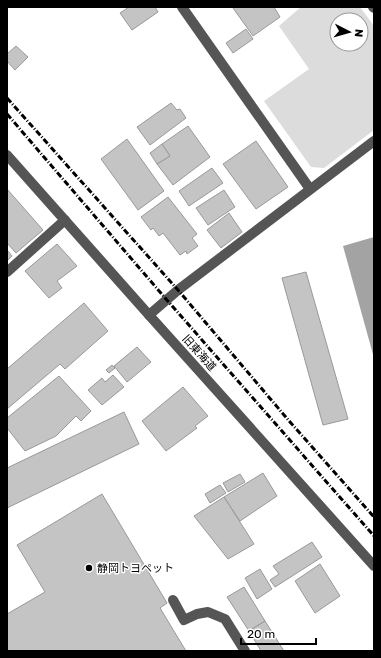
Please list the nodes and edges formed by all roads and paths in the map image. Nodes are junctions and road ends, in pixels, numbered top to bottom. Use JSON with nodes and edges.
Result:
{"nodes":[{"id":1,"x":182,"y":7,"type":"edge"},
{"id":2,"x":374,"y":141,"type":"edge"},
{"id":3,"x":7,"y":155,"type":"edge"},
{"id":4,"x":310,"y":189,"type":"junction"},
{"id":5,"x":66,"y":220,"type":"junction"},
{"id":6,"x":7,"y":272,"type":"edge"},
{"id":7,"x":149,"y":315,"type":"junction"},
{"id":8,"x":374,"y":566,"type":"edge"},
{"id":9,"x":173,"y":600,"type":"dead end"},
{"id":10,"x":245,"y":651,"type":"edge"}],
"edges":[{"from":1,"to":4,"type":"street"},
{"from":2,"to":4,"type":"street"},
{"from":3,"to":5,"type":"street","name":"旧東海道"},
{"from":4,"to":7,"type":"street"},
{"from":5,"to":6,"type":"street"},
{"from":5,"to":7,"type":"street","name":"旧東海道"},
{"from":7,"to":8,"type":"street","name":"旧東海道"},
{"from":9,"to":10,"type":"street"}]}
